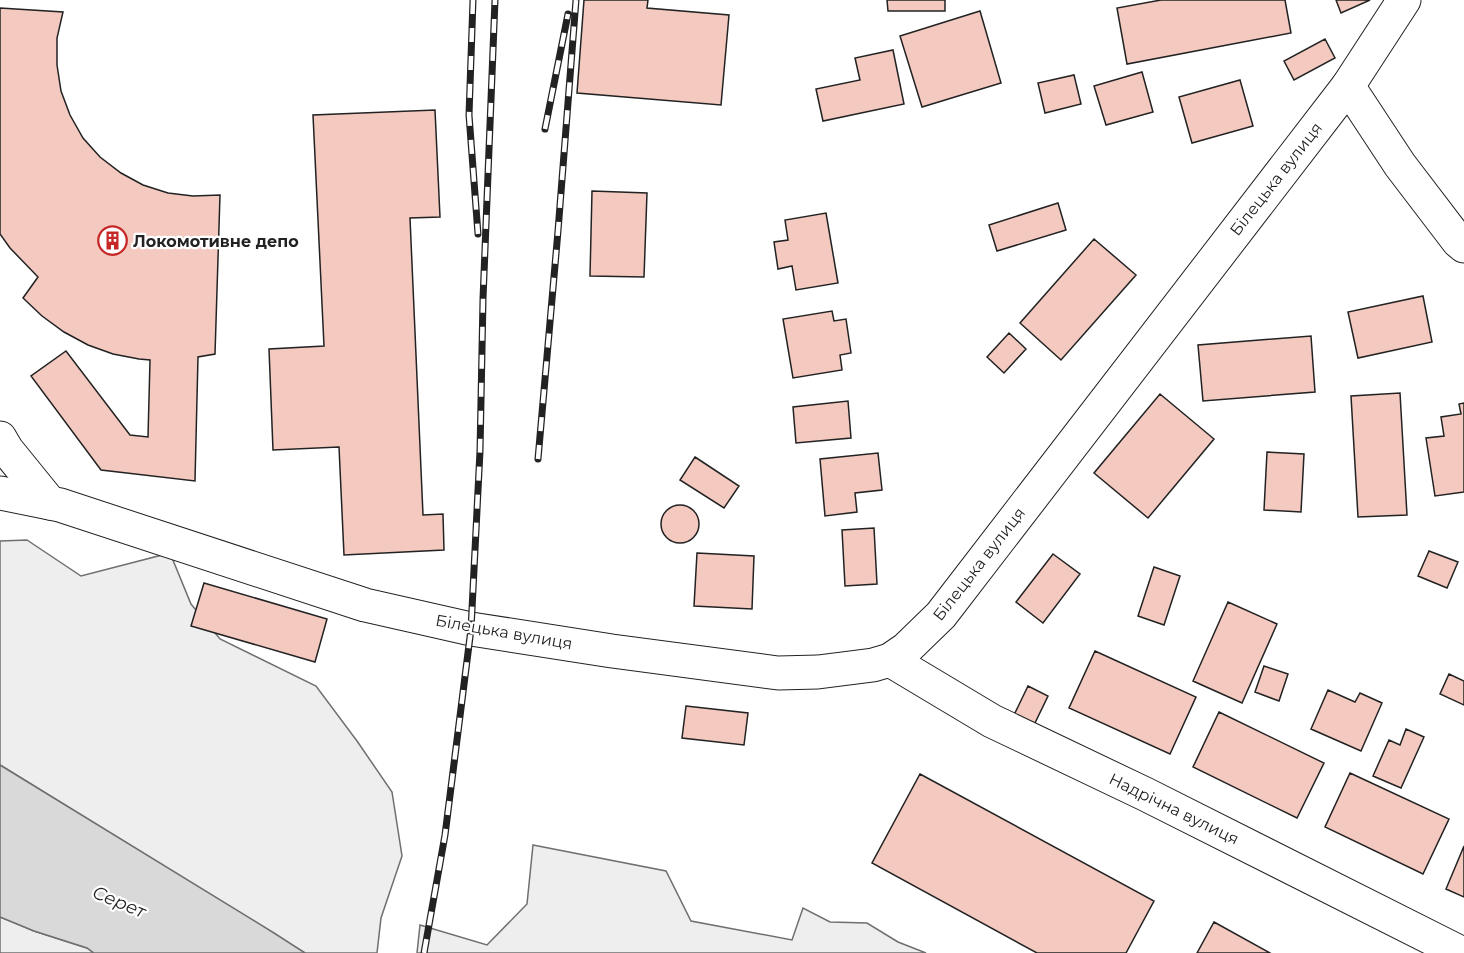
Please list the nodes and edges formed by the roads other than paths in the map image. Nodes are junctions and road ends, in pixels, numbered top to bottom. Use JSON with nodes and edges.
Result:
{"nodes":[{"id":1,"x":1404,"y":0,"type":"edge"},
{"id":2,"x":1348,"y":86,"type":"junction"},
{"id":3,"x":1464,"y":246,"type":"edge"},
{"id":4,"x":0,"y":438,"type":"edge"},
{"id":5,"x":0,"y":493,"type":"edge"},
{"id":6,"x":50,"y":503,"type":"junction"},
{"id":7,"x":890,"y":660,"type":"junction"},
{"id":8,"x":1461,"y":953,"type":"edge"}],
"edges":[{"from":1,"to":2,"type":"street","name":"Білецька вулиця"},
{"from":2,"to":3,"type":"street"},
{"from":2,"to":7,"type":"street","name":"Білецька вулиця"},
{"from":4,"to":6,"type":"street"},
{"from":5,"to":6,"type":"street","name":"Білецька вулиця"},
{"from":6,"to":7,"type":"street","name":"Білецька вулиця"},
{"from":7,"to":8,"type":"street","name":"Надрічна вулиця"}]}
